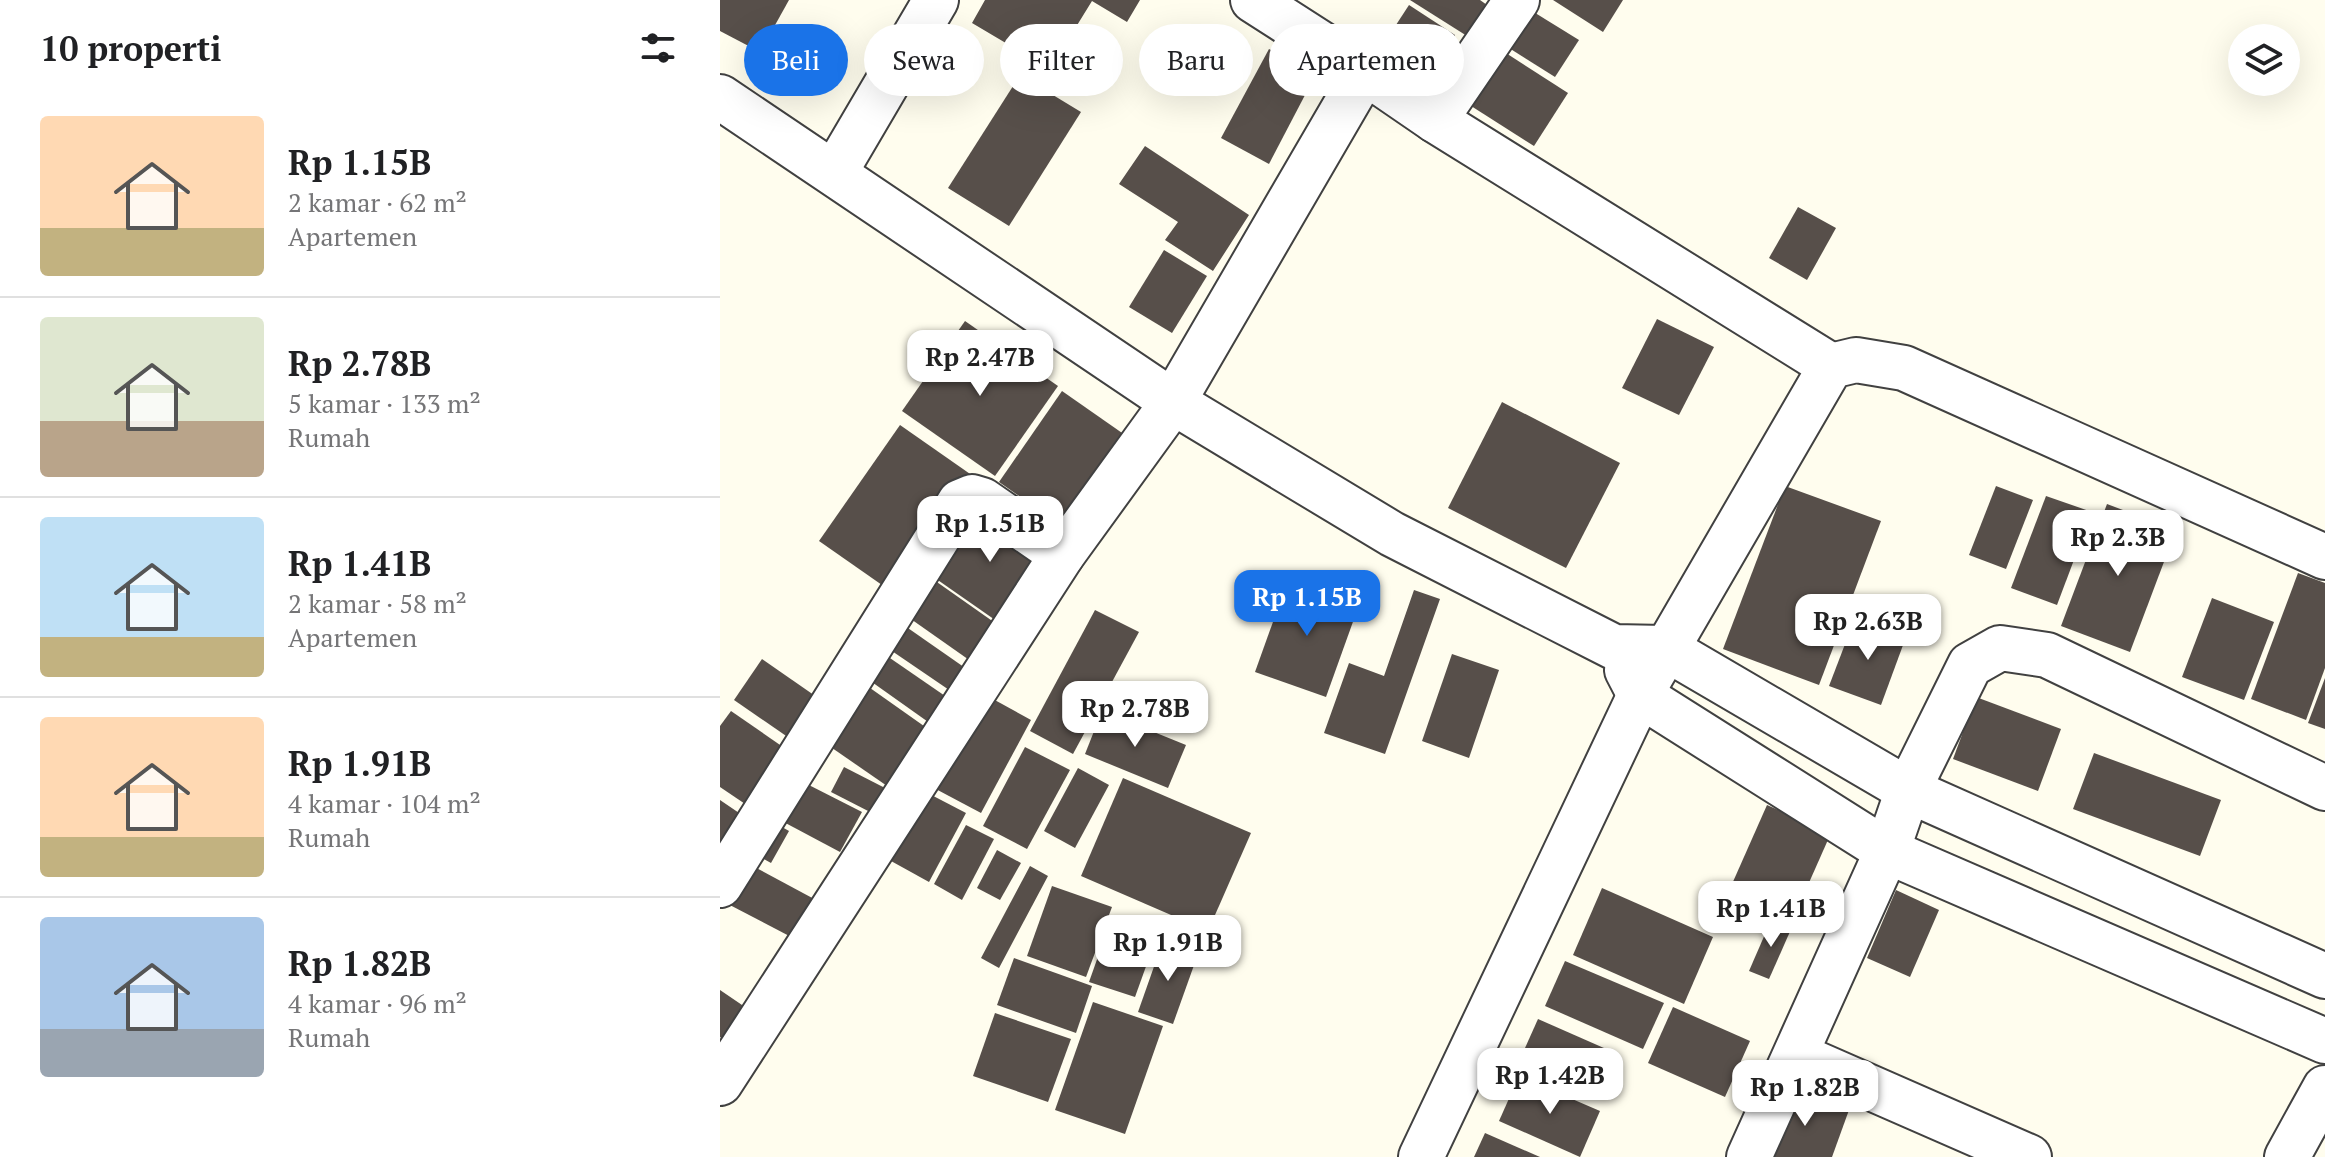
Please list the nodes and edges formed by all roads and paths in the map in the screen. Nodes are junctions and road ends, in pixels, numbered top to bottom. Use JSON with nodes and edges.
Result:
{"nodes":[{"id":1,"x":936,"y":0,"type":"edge"},
{"id":2,"x":1253,"y":0,"type":"edge"},
{"id":3,"x":1517,"y":0,"type":"edge"},
{"id":4,"x":1290,"y":24,"type":"edge"},
{"id":5,"x":1351,"y":96,"type":"edge"},
{"id":6,"x":1400,"y":96,"type":"edge"},
{"id":7,"x":720,"y":97,"type":"edge"},
{"id":8,"x":1435,"y":120,"type":"junction"},
{"id":9,"x":835,"y":172,"type":"junction"},
{"id":10,"x":1831,"y":366,"type":"junction"},
{"id":11,"x":1173,"y":402,"type":"junction"},
{"id":12,"x":1062,"y":555,"type":"junction"},
{"id":13,"x":2325,"y":557,"type":"edge"},
{"id":14,"x":1614,"y":647,"type":"junction"},
{"id":15,"x":1665,"y":648,"type":"junction"},
{"id":16,"x":1640,"y":695,"type":"junction"},
{"id":17,"x":2325,"y":788,"type":"edge"},
{"id":18,"x":1908,"y":790,"type":"junction"},
{"id":19,"x":1887,"y":851,"type":"junction"},
{"id":20,"x":720,"y":885,"type":"edge"},
{"id":21,"x":2325,"y":976,"type":"edge"},
{"id":22,"x":2325,"y":1041,"type":"edge"},
{"id":23,"x":1796,"y":1055,"type":"junction"},
{"id":24,"x":720,"y":1083,"type":"edge"},
{"id":25,"x":2325,"y":1088,"type":"edge"},
{"id":26,"x":1421,"y":1157,"type":"edge"},
{"id":27,"x":1749,"y":1157,"type":"edge"},
{"id":28,"x":2029,"y":1157,"type":"edge"},
{"id":29,"x":2287,"y":1157,"type":"edge"}],
"edges":[{"from":1,"to":9,"type":"street"},
{"from":2,"to":4,"type":"street"},
{"from":3,"to":8,"type":"street"},
{"from":5,"to":11,"type":"street"},
{"from":6,"to":8,"type":"street"},
{"from":7,"to":9,"type":"street"},
{"from":8,"to":10,"type":"street"},
{"from":9,"to":11,"type":"street"},
{"from":10,"to":13,"type":"street"},
{"from":10,"to":15,"type":"street"},
{"from":11,"to":12,"type":"street"},
{"from":11,"to":14,"type":"street"},
{"from":12,"to":20,"type":"street"},
{"from":12,"to":24,"type":"street"},
{"from":14,"to":15,"type":"street"},
{"from":14,"to":16,"type":"street"},
{"from":15,"to":16,"type":"street"},
{"from":15,"to":18,"type":"street"},
{"from":16,"to":19,"type":"street"},
{"from":16,"to":26,"type":"street"},
{"from":17,"to":18,"type":"street"},
{"from":18,"to":19,"type":"street"},
{"from":18,"to":21,"type":"street"},
{"from":19,"to":22,"type":"street"},
{"from":19,"to":23,"type":"street"},
{"from":23,"to":27,"type":"street"},
{"from":23,"to":28,"type":"street"},
{"from":25,"to":29,"type":"street"}]}
